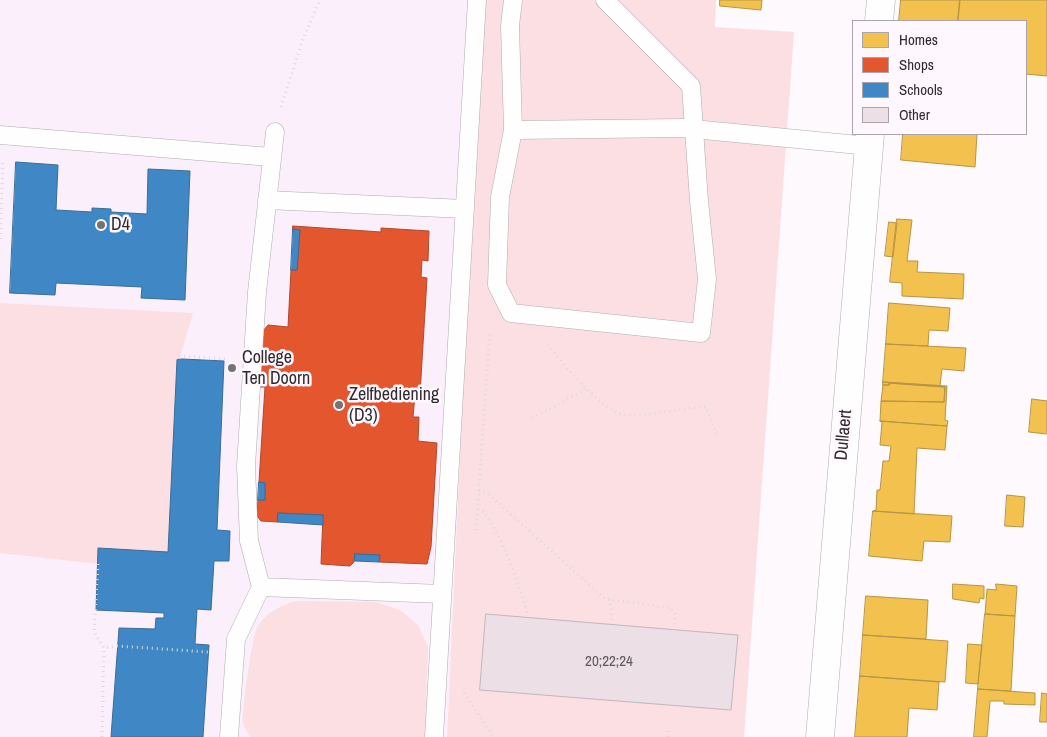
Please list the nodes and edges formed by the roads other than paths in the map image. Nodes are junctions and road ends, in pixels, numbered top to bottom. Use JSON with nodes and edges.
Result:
{"nodes":[{"id":1,"x":477,"y":0,"type":"edge"},
{"id":2,"x":513,"y":0,"type":"edge"},
{"id":3,"x":605,"y":0,"type":"edge"},
{"id":4,"x":881,"y":0,"type":"edge"},
{"id":5,"x":879,"y":20,"type":"edge"},
{"id":6,"x":694,"y":129,"type":"junction"},
{"id":7,"x":513,"y":130,"type":"junction"},
{"id":8,"x":275,"y":132,"type":"road end"},
{"id":9,"x":2,"y":134,"type":"edge"},
{"id":10,"x":869,"y":140,"type":"edge"},
{"id":11,"x":271,"y":157,"type":"junction"},
{"id":12,"x":267,"y":200,"type":"junction"},
{"id":13,"x":465,"y":209,"type":"junction"},
{"id":14,"x":261,"y":587,"type":"junction"},
{"id":15,"x":442,"y":594,"type":"junction"},
{"id":16,"x":229,"y":737,"type":"edge"},
{"id":17,"x":434,"y":737,"type":"edge"},
{"id":18,"x":820,"y":737,"type":"edge"}],
"edges":[{"from":1,"to":13,"type":"lane"},
{"from":2,"to":7,"type":"lane"},
{"from":3,"to":6,"type":"lane"},
{"from":4,"to":5,"type":"street"},
{"from":6,"to":7,"type":"lane"},
{"from":6,"to":7,"type":"lane"},
{"from":6,"to":10,"type":"lane"},
{"from":8,"to":11,"type":"lane"},
{"from":9,"to":11,"type":"lane"},
{"from":10,"to":18,"type":"street","name":"Dullaert"},
{"from":11,"to":12,"type":"lane"},
{"from":12,"to":13,"type":"lane"},
{"from":12,"to":14,"type":"lane"},
{"from":13,"to":15,"type":"lane"},
{"from":14,"to":15,"type":"lane"},
{"from":14,"to":16,"type":"lane"},
{"from":15,"to":17,"type":"lane"}]}
